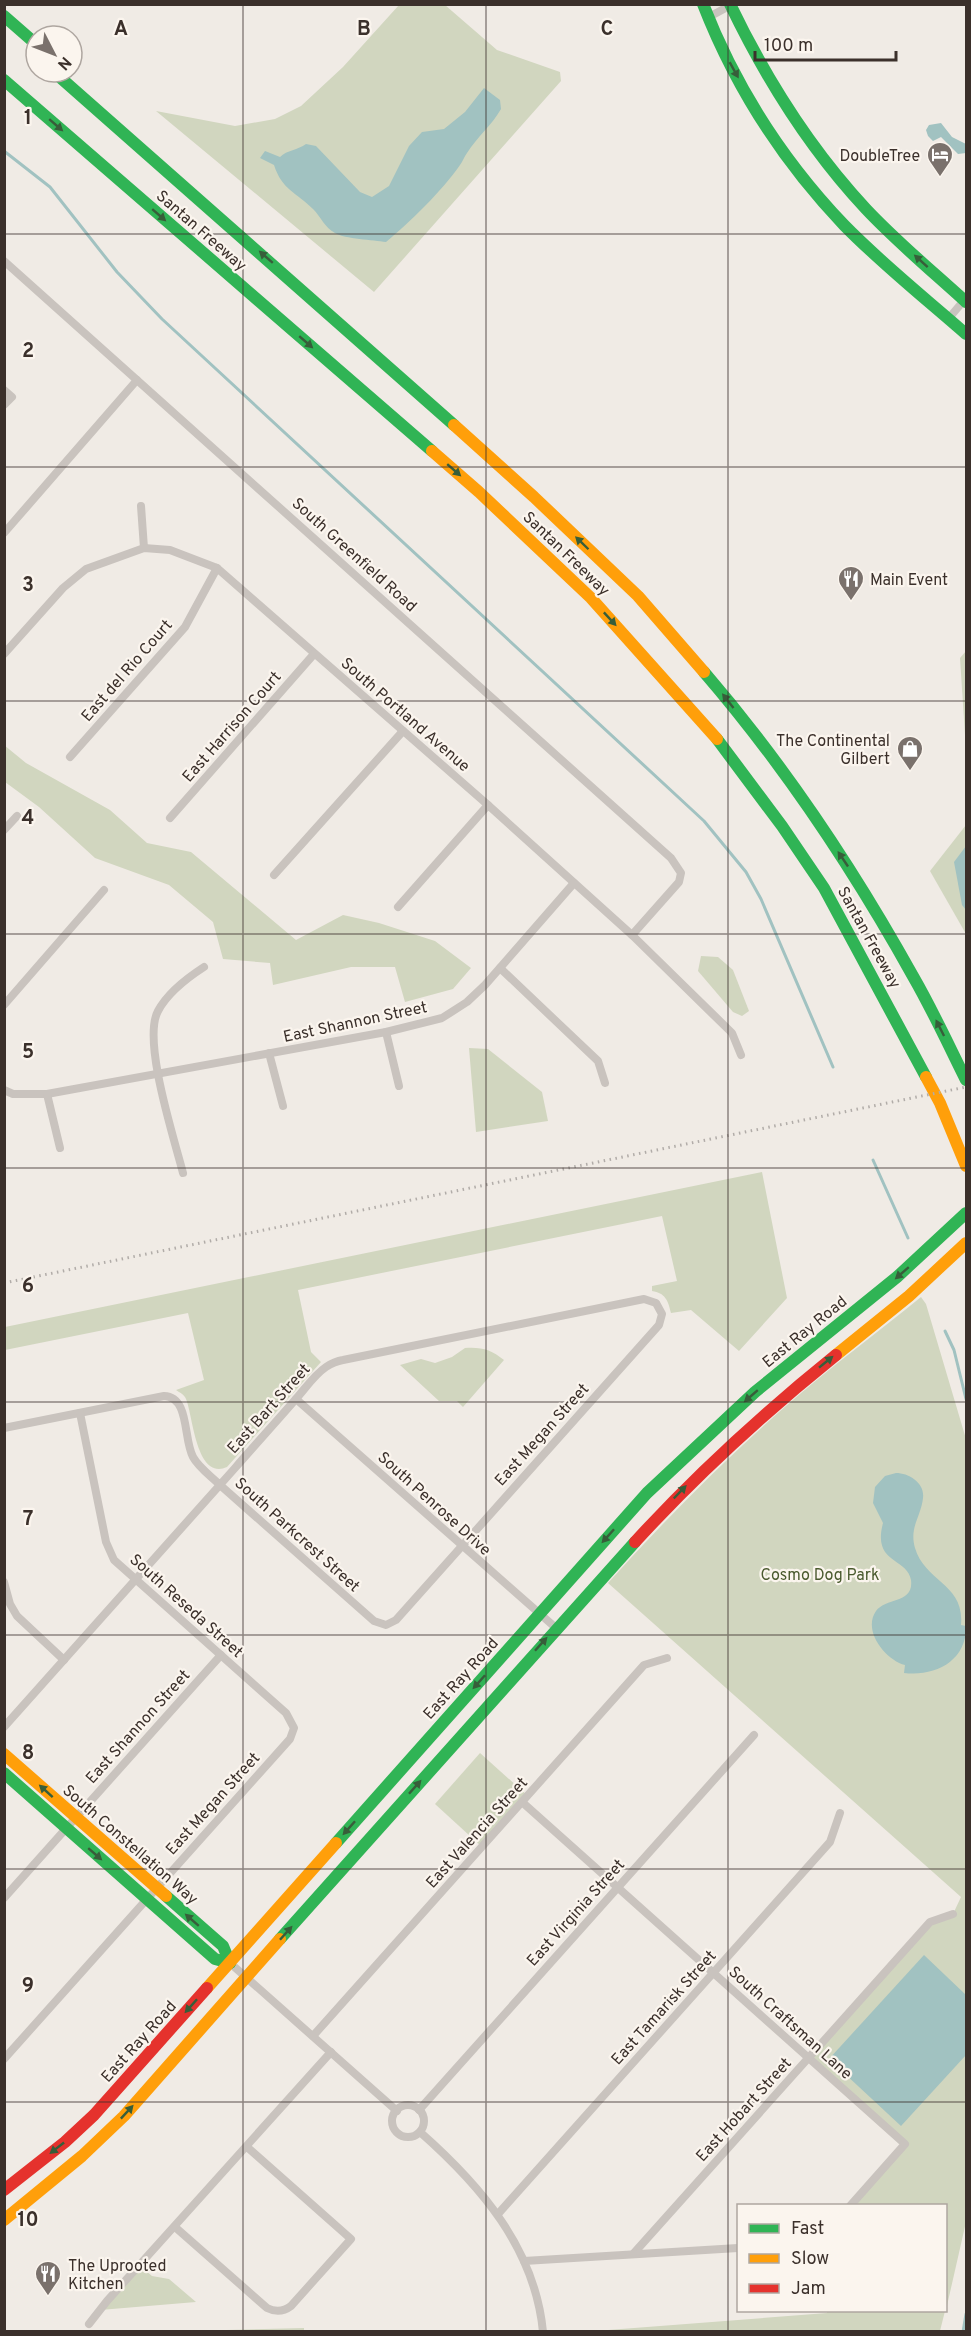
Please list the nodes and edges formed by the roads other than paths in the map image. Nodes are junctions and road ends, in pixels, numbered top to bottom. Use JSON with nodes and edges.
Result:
{"nodes":[{"id":1,"x":703,"y":4,"type":"edge"},
{"id":2,"x":732,"y":5,"type":"edge"},
{"id":3,"x":4,"y":16,"type":"edge"},
{"id":4,"x":707,"y":18,"type":"junction"},
{"id":5,"x":4,"y":29,"type":"edge"},
{"id":6,"x":24,"y":34,"type":"edge"},
{"id":7,"x":24,"y":46,"type":"edge"},
{"id":8,"x":7,"y":83,"type":"edge"},
{"id":9,"x":68,"y":84,"type":"edge"},
{"id":10,"x":79,"y":84,"type":"edge"},
{"id":11,"x":180,"y":181,"type":"junction"},
{"id":12,"x":4,"y":261,"type":"edge"},
{"id":13,"x":966,"y":300,"type":"edge"},
{"id":14,"x":949,"y":318,"type":"junction"},
{"id":15,"x":966,"y":334,"type":"edge"},
{"id":16,"x":137,"y":380,"type":"junction"},
{"id":17,"x":4,"y":390,"type":"edge"},
{"id":18,"x":4,"y":405,"type":"edge"},
{"id":19,"x":141,"y":506,"type":"dead end"},
{"id":20,"x":4,"y":533,"type":"edge"},
{"id":21,"x":144,"y":548,"type":"junction"},
{"id":22,"x":216,"y":568,"type":"junction"},
{"id":23,"x":4,"y":654,"type":"edge"},
{"id":24,"x":314,"y":654,"type":"junction"},
{"id":25,"x":403,"y":731,"type":"junction"},
{"id":26,"x":70,"y":757,"type":"dead end"},
{"id":27,"x":488,"y":805,"type":"junction"},
{"id":28,"x":17,"y":816,"type":"dead end"},
{"id":29,"x":170,"y":818,"type":"dead end"},
{"id":30,"x":4,"y":830,"type":"edge"},
{"id":31,"x":274,"y":875,"type":"dead end"},
{"id":32,"x":574,"y":883,"type":"junction"},
{"id":33,"x":104,"y":890,"type":"dead end"},
{"id":34,"x":398,"y":907,"type":"dead end"},
{"id":35,"x":633,"y":935,"type":"junction"},
{"id":36,"x":204,"y":967,"type":"dead end"},
{"id":37,"x":500,"y":969,"type":"junction"},
{"id":38,"x":4,"y":1005,"type":"edge"},
{"id":39,"x":386,"y":1032,"type":"junction"},
{"id":40,"x":269,"y":1053,"type":"junction"},
{"id":41,"x":741,"y":1055,"type":"dead end"},
{"id":42,"x":159,"y":1074,"type":"junction"},
{"id":43,"x":966,"y":1080,"type":"edge"},
{"id":44,"x":604,"y":1083,"type":"dead end"},
{"id":45,"x":399,"y":1086,"type":"dead end"},
{"id":46,"x":4,"y":1089,"type":"edge"},
{"id":47,"x":47,"y":1094,"type":"junction"},
{"id":48,"x":283,"y":1106,"type":"dead end"},
{"id":49,"x":60,"y":1148,"type":"dead end"},
{"id":50,"x":966,"y":1166,"type":"edge"},
{"id":51,"x":183,"y":1173,"type":"dead end"},
{"id":52,"x":966,"y":1213,"type":"edge"},
{"id":53,"x":966,"y":1243,"type":"edge"},
{"id":54,"x":660,"y":1307,"type":"joint"},
{"id":55,"x":296,"y":1399,"type":"junction"},
{"id":56,"x":80,"y":1413,"type":"junction"},
{"id":57,"x":4,"y":1428,"type":"edge"},
{"id":58,"x":220,"y":1485,"type":"junction"},
{"id":59,"x":461,"y":1546,"type":"junction"},
{"id":60,"x":135,"y":1580,"type":"junction"},
{"id":61,"x":4,"y":1581,"type":"edge"},
{"id":62,"x":539,"y":1614,"type":"junction"},
{"id":63,"x":382,"y":1625,"type":"joint"},
{"id":64,"x":556,"y":1628,"type":"junction"},
{"id":65,"x":220,"y":1655,"type":"junction"},
{"id":66,"x":667,"y":1658,"type":"dead end"},
{"id":67,"x":64,"y":1660,"type":"junction"},
{"id":68,"x":4,"y":1727,"type":"edge"},
{"id":69,"x":294,"y":1728,"type":"joint"},
{"id":70,"x":754,"y":1735,"type":"dead end"},
{"id":71,"x":4,"y":1754,"type":"edge"},
{"id":72,"x":4,"y":1773,"type":"edge"},
{"id":73,"x":522,"y":1802,"type":"junction"},
{"id":74,"x":840,"y":1813,"type":"dead end"},
{"id":75,"x":76,"y":1818,"type":"junction"},
{"id":76,"x":66,"y":1829,"type":"junction"},
{"id":77,"x":618,"y":1888,"type":"junction"},
{"id":78,"x":156,"y":1889,"type":"junction"},
{"id":79,"x":4,"y":1898,"type":"edge"},
{"id":80,"x":147,"y":1899,"type":"junction"},
{"id":81,"x":953,"y":1914,"type":"dead end"},
{"id":82,"x":239,"y":1970,"type":"junction"},
{"id":83,"x":713,"y":1973,"type":"junction"},
{"id":84,"x":313,"y":2036,"type":"junction"},
{"id":85,"x":331,"y":2052,"type":"junction"},
{"id":86,"x":4,"y":2058,"type":"edge"},
{"id":87,"x":809,"y":2059,"type":"junction"},
{"id":88,"x":419,"y":2110,"type":"junction"},
{"id":89,"x":397,"y":2111,"type":"junction"},
{"id":90,"x":420,"y":2132,"type":"junction"},
{"id":91,"x":246,"y":2146,"type":"junction"},
{"id":92,"x":4,"y":2190,"type":"edge"},
{"id":93,"x":851,"y":2204,"type":"edge"},
{"id":94,"x":498,"y":2214,"type":"junction"},
{"id":95,"x":4,"y":2220,"type":"edge"},
{"id":96,"x":175,"y":2226,"type":"junction"},
{"id":97,"x":737,"y":2248,"type":"edge"},
{"id":98,"x":634,"y":2253,"type":"junction"},
{"id":99,"x":524,"y":2261,"type":"junction"},
{"id":100,"x":89,"y":2324,"type":"dead end"},
{"id":101,"x":543,"y":2331,"type":"edge"}],
"edges":[{"from":1,"to":4,"type":"main road"},
{"from":2,"to":4,"type":"street"},
{"from":13,"to":2,"type":"main road","one_way":true},
{"from":3,"to":6,"type":"main road"},
{"from":4,"to":14,"type":"main road","one_way":true},
{"from":5,"to":7,"type":"main road"},
{"from":8,"to":50,"type":"main road","name":"Santan Freeway","one_way":true},
{"from":9,"to":11,"type":"main road","name":"Santan Freeway"},
{"from":10,"to":11,"type":"main road"},
{"from":43,"to":11,"type":"main road","name":"Santan Freeway","one_way":true},
{"from":12,"to":16,"type":"street","name":"South Greenfield Road"},
{"from":13,"to":14,"type":"street"},
{"from":14,"to":15,"type":"main road"},
{"from":16,"to":20,"type":"street"},
{"from":16,"to":35,"type":"street","name":"South Greenfield Road"},
{"from":17,"to":18,"type":"street"},
{"from":19,"to":21,"type":"street"},
{"from":21,"to":22,"type":"street","name":"South Portland Avenue"},
{"from":21,"to":23,"type":"street"},
{"from":22,"to":24,"type":"street","name":"South Portland Avenue"},
{"from":22,"to":26,"type":"street","name":"East del Rio Court"},
{"from":24,"to":25,"type":"street","name":"South Portland Avenue"},
{"from":24,"to":29,"type":"street","name":"East Harrison Court"},
{"from":25,"to":27,"type":"street","name":"South Portland Avenue"},
{"from":25,"to":31,"type":"street"},
{"from":27,"to":32,"type":"street","name":"South Portland Avenue"},
{"from":27,"to":34,"type":"street"},
{"from":28,"to":30,"type":"street"},
{"from":32,"to":35,"type":"street","name":"South Portland Avenue"},
{"from":32,"to":37,"type":"street","name":"East Shannon Street"},
{"from":33,"to":38,"type":"street"},
{"from":35,"to":41,"type":"street","name":"South Portland Avenue"},
{"from":36,"to":42,"type":"street"},
{"from":37,"to":39,"type":"street","name":"East Shannon Street"},
{"from":37,"to":44,"type":"street"},
{"from":39,"to":40,"type":"street","name":"East Shannon Street"},
{"from":39,"to":45,"type":"street"},
{"from":40,"to":42,"type":"street","name":"East Shannon Street"},
{"from":40,"to":48,"type":"street"},
{"from":42,"to":47,"type":"street"},
{"from":42,"to":51,"type":"street"},
{"from":46,"to":47,"type":"street"},
{"from":47,"to":49,"type":"street"},
{"from":52,"to":62,"type":"main road","name":"East Ray Road","one_way":true},
{"from":64,"to":53,"type":"main road","name":"East Ray Road","one_way":true},
{"from":54,"to":55,"type":"street","name":"East Bart Street"},
{"from":54,"to":59,"type":"street","name":"East Megan Street"},
{"from":55,"to":58,"type":"street","name":"East Bart Street"},
{"from":55,"to":59,"type":"street","name":"South Penrose Drive"},
{"from":56,"to":57,"type":"street"},
{"from":56,"to":58,"type":"street","name":"South Parkcrest Street"},
{"from":56,"to":60,"type":"street","name":"South Reseda Street"},
{"from":58,"to":60,"type":"street","name":"East Bart Street"},
{"from":58,"to":63,"type":"street","name":"South Parkcrest Street"},
{"from":59,"to":62,"type":"street","name":"South Penrose Drive"},
{"from":59,"to":63,"type":"street","name":"East Megan Street"},
{"from":60,"to":65,"type":"street","name":"South Reseda Street"},
{"from":60,"to":67,"type":"street","name":"East Bart Street"},
{"from":61,"to":67,"type":"street"},
{"from":62,"to":64,"type":"street","name":"South Penrose Drive"},
{"from":62,"to":82,"type":"main road","name":"East Ray Road","one_way":true},
{"from":82,"to":64,"type":"main road","name":"East Ray Road","one_way":true},
{"from":65,"to":69,"type":"street","name":"South Reseda Street"},
{"from":65,"to":75,"type":"street","name":"East Shannon Street"},
{"from":66,"to":73,"type":"street","name":"East Valencia Street"},
{"from":67,"to":68,"type":"street","name":"East Bart Street"},
{"from":69,"to":78,"type":"street","name":"East Megan Street"},
{"from":70,"to":77,"type":"street","name":"East Virginia Street"},
{"from":75,"to":71,"type":"main road","name":"South Constellation Way","one_way":true},
{"from":72,"to":76,"type":"main road","name":"South Constellation Way"},
{"from":73,"to":77,"type":"street","name":"South Craftsman Lane"},
{"from":73,"to":84,"type":"street","name":"East Valencia Street"},
{"from":74,"to":83,"type":"street","name":"East Tamarisk Street"},
{"from":75,"to":76,"type":"street","name":"East Shannon Street"},
{"from":75,"to":78,"type":"main road","name":"South Constellation Way"},
{"from":76,"to":79,"type":"street","name":"East Shannon Street"},
{"from":76,"to":80,"type":"main road","name":"South Constellation Way","one_way":true},
{"from":77,"to":83,"type":"street","name":"South Craftsman Lane"},
{"from":77,"to":88,"type":"street","name":"East Virginia Street"},
{"from":78,"to":80,"type":"street","name":"East Megan Street"},
{"from":82,"to":78,"type":"main road","name":"South Constellation Way","one_way":true},
{"from":80,"to":82,"type":"main road","name":"South Constellation Way"},
{"from":80,"to":86,"type":"street","name":"East Megan Street"},
{"from":81,"to":87,"type":"street","name":"East Hobart Street"},
{"from":82,"to":84,"type":"street"},
{"from":82,"to":92,"type":"main road","name":"East Ray Road","one_way":true},
{"from":95,"to":82,"type":"main road","name":"East Ray Road","one_way":true},
{"from":83,"to":87,"type":"street","name":"South Craftsman Lane"},
{"from":83,"to":94,"type":"street","name":"East Tamarisk Street"},
{"from":84,"to":85,"type":"street"},
{"from":85,"to":89,"type":"street"},
{"from":85,"to":91,"type":"street"},
{"from":87,"to":93,"type":"street","name":"South Craftsman Lane"},
{"from":87,"to":98,"type":"street","name":"East Hobart Street"},
{"from":88,"to":89,"type":"street"},
{"from":88,"to":90,"type":"street"},
{"from":89,"to":90,"type":"street"},
{"from":90,"to":94,"type":"street"},
{"from":91,"to":96,"type":"street"},
{"from":91,"to":96,"type":"street"},
{"from":94,"to":99,"type":"street"},
{"from":96,"to":100,"type":"street"},
{"from":97,"to":98,"type":"street"},
{"from":98,"to":99,"type":"street"},
{"from":99,"to":101,"type":"street"}]}
